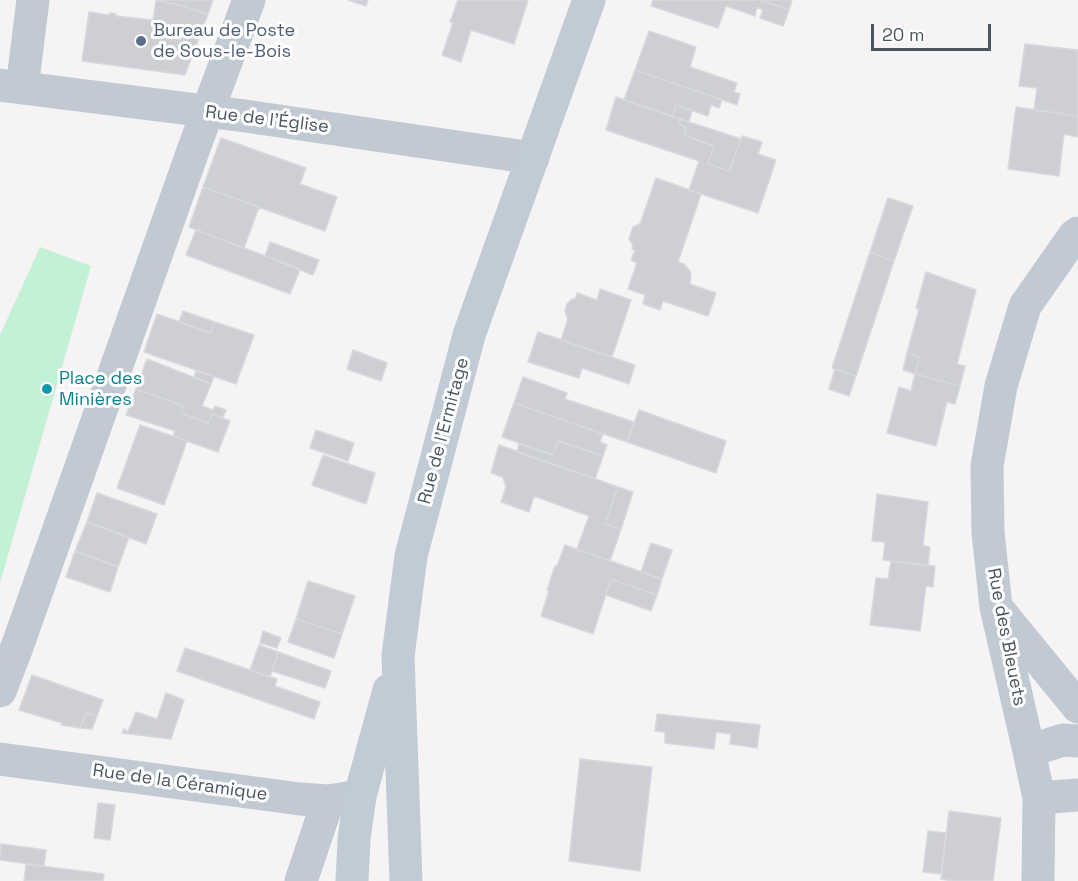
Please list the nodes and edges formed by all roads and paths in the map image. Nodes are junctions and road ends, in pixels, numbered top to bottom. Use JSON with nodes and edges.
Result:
{"nodes":[{"id":1,"x":33,"y":0,"type":"edge"},
{"id":2,"x":249,"y":0,"type":"edge"},
{"id":3,"x":589,"y":0,"type":"edge"},
{"id":4,"x":11,"y":87,"type":"edge"},
{"id":5,"x":207,"y":113,"type":"junction"},
{"id":6,"x":533,"y":158,"type":"junction"},
{"id":7,"x":1078,"y":233,"type":"edge"},
{"id":8,"x":996,"y":606,"type":"junction"},
{"id":9,"x":398,"y":656,"type":"junction"},
{"id":10,"x":0,"y":691,"type":"edge"},
{"id":11,"x":1078,"y":707,"type":"edge"},
{"id":12,"x":1078,"y":741,"type":"edge"},
{"id":13,"x":1029,"y":751,"type":"junction"},
{"id":14,"x":0,"y":759,"type":"edge"},
{"id":15,"x":1078,"y":795,"type":"edge"},
{"id":16,"x":344,"y":798,"type":"junction"},
{"id":17,"x":1039,"y":798,"type":"junction"},
{"id":18,"x":301,"y":881,"type":"edge"},
{"id":19,"x":352,"y":881,"type":"edge"},
{"id":20,"x":406,"y":881,"type":"edge"},
{"id":21,"x":1038,"y":881,"type":"edge"}],
"edges":[{"from":1,"to":4,"type":"street"},
{"from":2,"to":5,"type":"street"},
{"from":3,"to":6,"type":"main road","name":"Rue de l'Ermitage"},
{"from":4,"to":5,"type":"street","name":"Rue de l'Église"},
{"from":5,"to":6,"type":"street","name":"Rue de l'Église"},
{"from":5,"to":10,"type":"street"},
{"from":6,"to":9,"type":"main road","name":"Rue de l'Ermitage"},
{"from":7,"to":8,"type":"street","name":"Rue des Bleuets"},
{"from":8,"to":11,"type":"street"},
{"from":8,"to":13,"type":"street","name":"Rue des Bleuets"},
{"from":9,"to":16,"type":"main road"},
{"from":9,"to":20,"type":"main road","name":"Rue de l'Ermitage"},
{"from":12,"to":13,"type":"street"},
{"from":13,"to":17,"type":"street","name":"Rue des Bleuets"},
{"from":14,"to":16,"type":"street","name":"Rue de la Céramique"},
{"from":15,"to":17,"type":"street"},
{"from":16,"to":18,"type":"street"},
{"from":16,"to":19,"type":"main road"},
{"from":17,"to":21,"type":"street","name":"Rue des Bleuets"}]}
